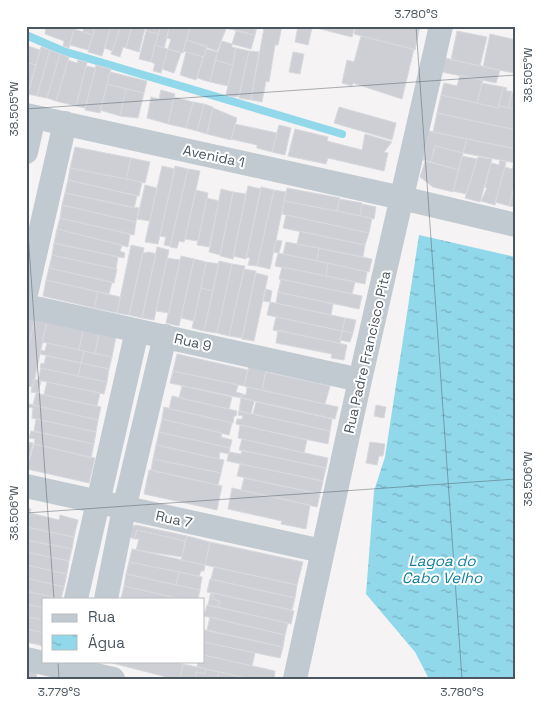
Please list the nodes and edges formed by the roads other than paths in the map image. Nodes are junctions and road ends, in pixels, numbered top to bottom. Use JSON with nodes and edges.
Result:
{"nodes":[{"id":1,"x":441,"y":26,"type":"edge"},
{"id":2,"x":30,"y":116,"type":"edge"},
{"id":3,"x":65,"y":124,"type":"junction"},
{"id":4,"x":26,"y":152,"type":"edge"},
{"id":5,"x":402,"y":198,"type":"junction"},
{"id":6,"x":516,"y":225,"type":"edge"},
{"id":7,"x":26,"y":294,"type":"edge"},
{"id":8,"x":26,"y":306,"type":"edge"},
{"id":9,"x":137,"y":331,"type":"junction"},
{"id":10,"x":165,"y":336,"type":"junction"},
{"id":11,"x":360,"y":380,"type":"junction"},
{"id":12,"x":26,"y":486,"type":"edge"},
{"id":13,"x":96,"y":502,"type":"junction"},
{"id":14,"x":124,"y":508,"type":"junction"},
{"id":15,"x":322,"y":551,"type":"junction"},
{"id":16,"x":76,"y":598,"type":"edge"},
{"id":17,"x":106,"y":598,"type":"edge"},
{"id":18,"x":26,"y":659,"type":"edge"},
{"id":19,"x":42,"y":661,"type":"edge"},
{"id":20,"x":48,"y":662,"type":"edge"},
{"id":21,"x":62,"y":664,"type":"edge"},
{"id":22,"x":92,"y":667,"type":"edge"},
{"id":23,"x":113,"y":679,"type":"edge"},
{"id":24,"x":295,"y":679,"type":"edge"}],
"edges":[{"from":1,"to":5,"type":"street","name":"Rua Padre Francisco Pita"},
{"from":2,"to":3,"type":"street","name":"Avenida 1"},
{"from":2,"to":4,"type":"street"},
{"from":3,"to":5,"type":"street","name":"Avenida 1"},
{"from":3,"to":7,"type":"street"},
{"from":5,"to":6,"type":"street","name":"Avenida 1"},
{"from":5,"to":11,"type":"street","name":"Rua Padre Francisco Pita"},
{"from":8,"to":9,"type":"street","name":"Rua 9"},
{"from":9,"to":10,"type":"street","name":"Rua 9"},
{"from":9,"to":13,"type":"street"},
{"from":10,"to":11,"type":"street","name":"Rua 9"},
{"from":10,"to":14,"type":"street"},
{"from":11,"to":15,"type":"street","name":"Rua Padre Francisco Pita"},
{"from":12,"to":13,"type":"street","name":"Rua 7"},
{"from":13,"to":14,"type":"street","name":"Rua 7"},
{"from":13,"to":16,"type":"street"},
{"from":14,"to":15,"type":"street","name":"Rua 7"},
{"from":14,"to":17,"type":"street"},
{"from":15,"to":24,"type":"street","name":"Rua Padre Francisco Pita"},
{"from":18,"to":19,"type":"street"},
{"from":20,"to":21,"type":"street"},
{"from":21,"to":22,"type":"street"},
{"from":22,"to":23,"type":"street"}]}
